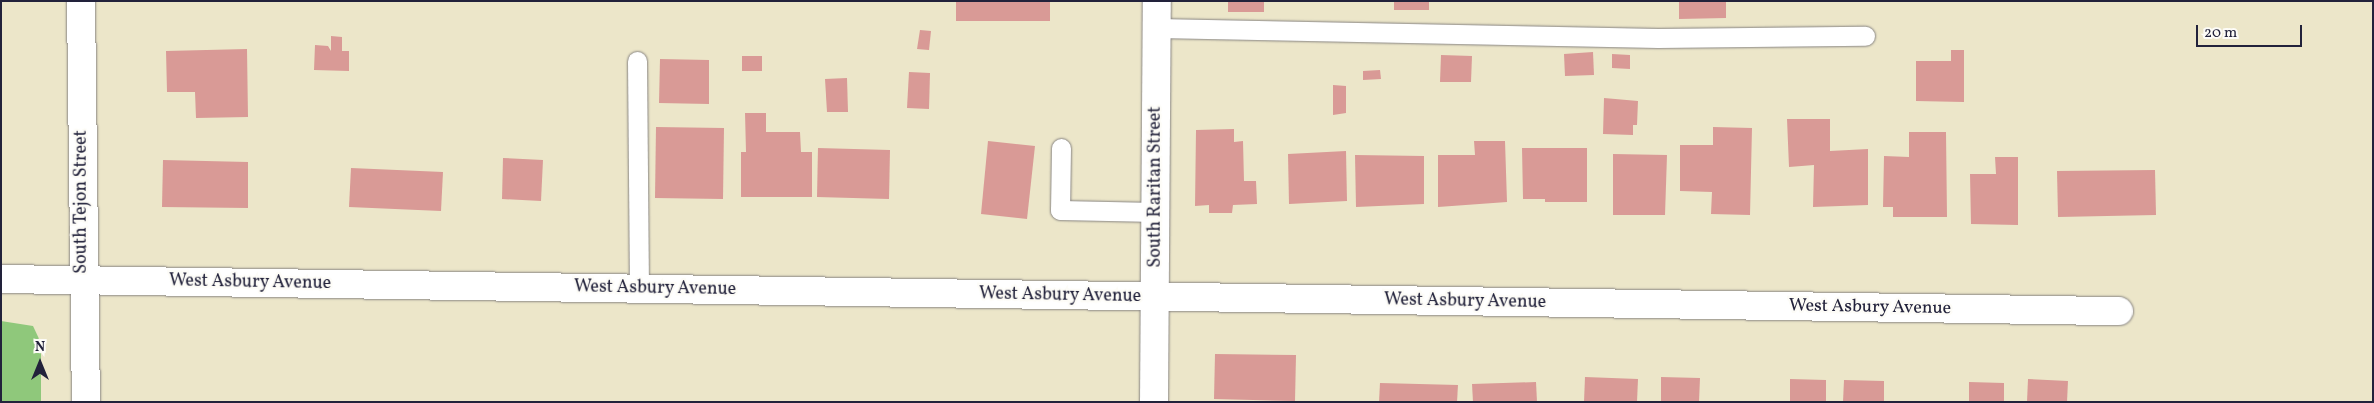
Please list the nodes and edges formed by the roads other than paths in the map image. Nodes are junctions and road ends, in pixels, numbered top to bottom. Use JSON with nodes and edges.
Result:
{"nodes":[{"id":1,"x":81,"y":1,"type":"edge"},
{"id":2,"x":1157,"y":14,"type":"edge"},
{"id":3,"x":1865,"y":36,"type":"dead end"},
{"id":4,"x":638,"y":61,"type":"dead end"},
{"id":5,"x":1062,"y":148,"type":"dead end"},
{"id":6,"x":1156,"y":212,"type":"junction"},
{"id":7,"x":1,"y":280,"type":"edge"},
{"id":8,"x":82,"y":281,"type":"junction"},
{"id":9,"x":639,"y":289,"type":"junction"},
{"id":10,"x":1155,"y":297,"type":"junction"},
{"id":11,"x":2118,"y":311,"type":"dead end"},
{"id":12,"x":86,"y":402,"type":"edge"},
{"id":13,"x":1154,"y":402,"type":"edge"}],
"edges":[{"from":1,"to":8,"type":"street","name":"South Tejon Street"},
{"from":2,"to":3,"type":"lane"},
{"from":2,"to":6,"type":"street","name":"South Raritan Street"},
{"from":4,"to":9,"type":"lane"},
{"from":5,"to":6,"type":"lane"},
{"from":6,"to":10,"type":"street","name":"South Raritan Street"},
{"from":7,"to":8,"type":"street","name":"West Asbury Avenue"},
{"from":8,"to":9,"type":"street","name":"West Asbury Avenue"},
{"from":8,"to":12,"type":"street","name":"South Tejon Street"},
{"from":9,"to":10,"type":"street","name":"West Asbury Avenue"},
{"from":10,"to":11,"type":"street","name":"West Asbury Avenue"},
{"from":10,"to":13,"type":"street","name":"South Raritan Street"}]}
